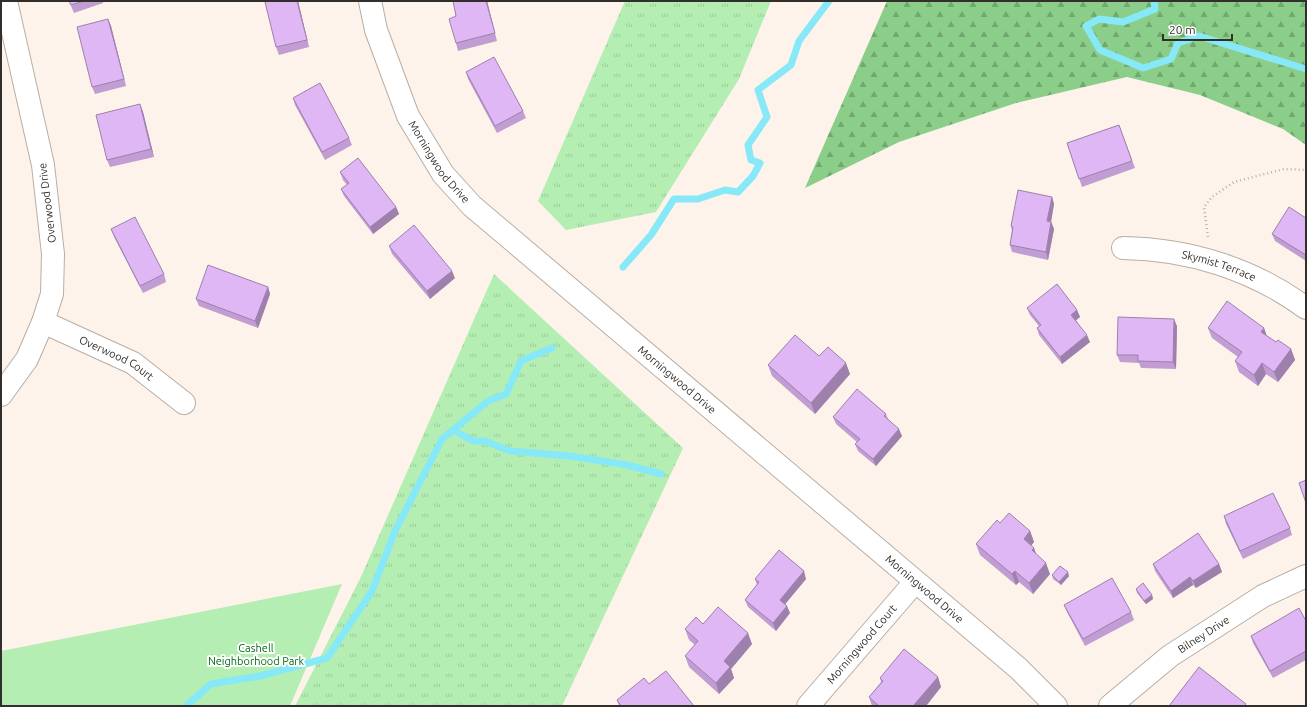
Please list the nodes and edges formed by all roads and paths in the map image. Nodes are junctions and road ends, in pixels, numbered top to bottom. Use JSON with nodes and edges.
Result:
{"nodes":[{"id":1,"x":6,"y":1,"type":"edge"},
{"id":2,"x":370,"y":1,"type":"edge"},
{"id":3,"x":1306,"y":170,"type":"edge"},
{"id":4,"x":1208,"y":239,"type":"dead end"},
{"id":5,"x":1123,"y":248,"type":"dead end"},
{"id":6,"x":1306,"y":308,"type":"edge"},
{"id":7,"x":43,"y":322,"type":"junction"},
{"id":8,"x":1,"y":395,"type":"edge"},
{"id":9,"x":184,"y":403,"type":"dead end"},
{"id":10,"x":1306,"y":576,"type":"edge"},
{"id":11,"x":915,"y":582,"type":"junction"},
{"id":12,"x":808,"y":706,"type":"edge"},
{"id":13,"x":1056,"y":706,"type":"edge"},
{"id":14,"x":1110,"y":706,"type":"edge"}],
"edges":[{"from":1,"to":7,"type":"street","name":"Overwood Drive"},
{"from":2,"to":11,"type":"street","name":"Morningwood Drive"},
{"from":3,"to":4,"type":"path"},
{"from":5,"to":6,"type":"street","name":"Skymist Terrace"},
{"from":7,"to":8,"type":"street","name":"Overwood Drive"},
{"from":7,"to":9,"type":"street","name":"Overwood Court"},
{"from":10,"to":14,"type":"street","name":"Bilney Drive"},
{"from":11,"to":12,"type":"street","name":"Morningwood Court"},
{"from":11,"to":13,"type":"street","name":"Morningwood Drive"}]}
